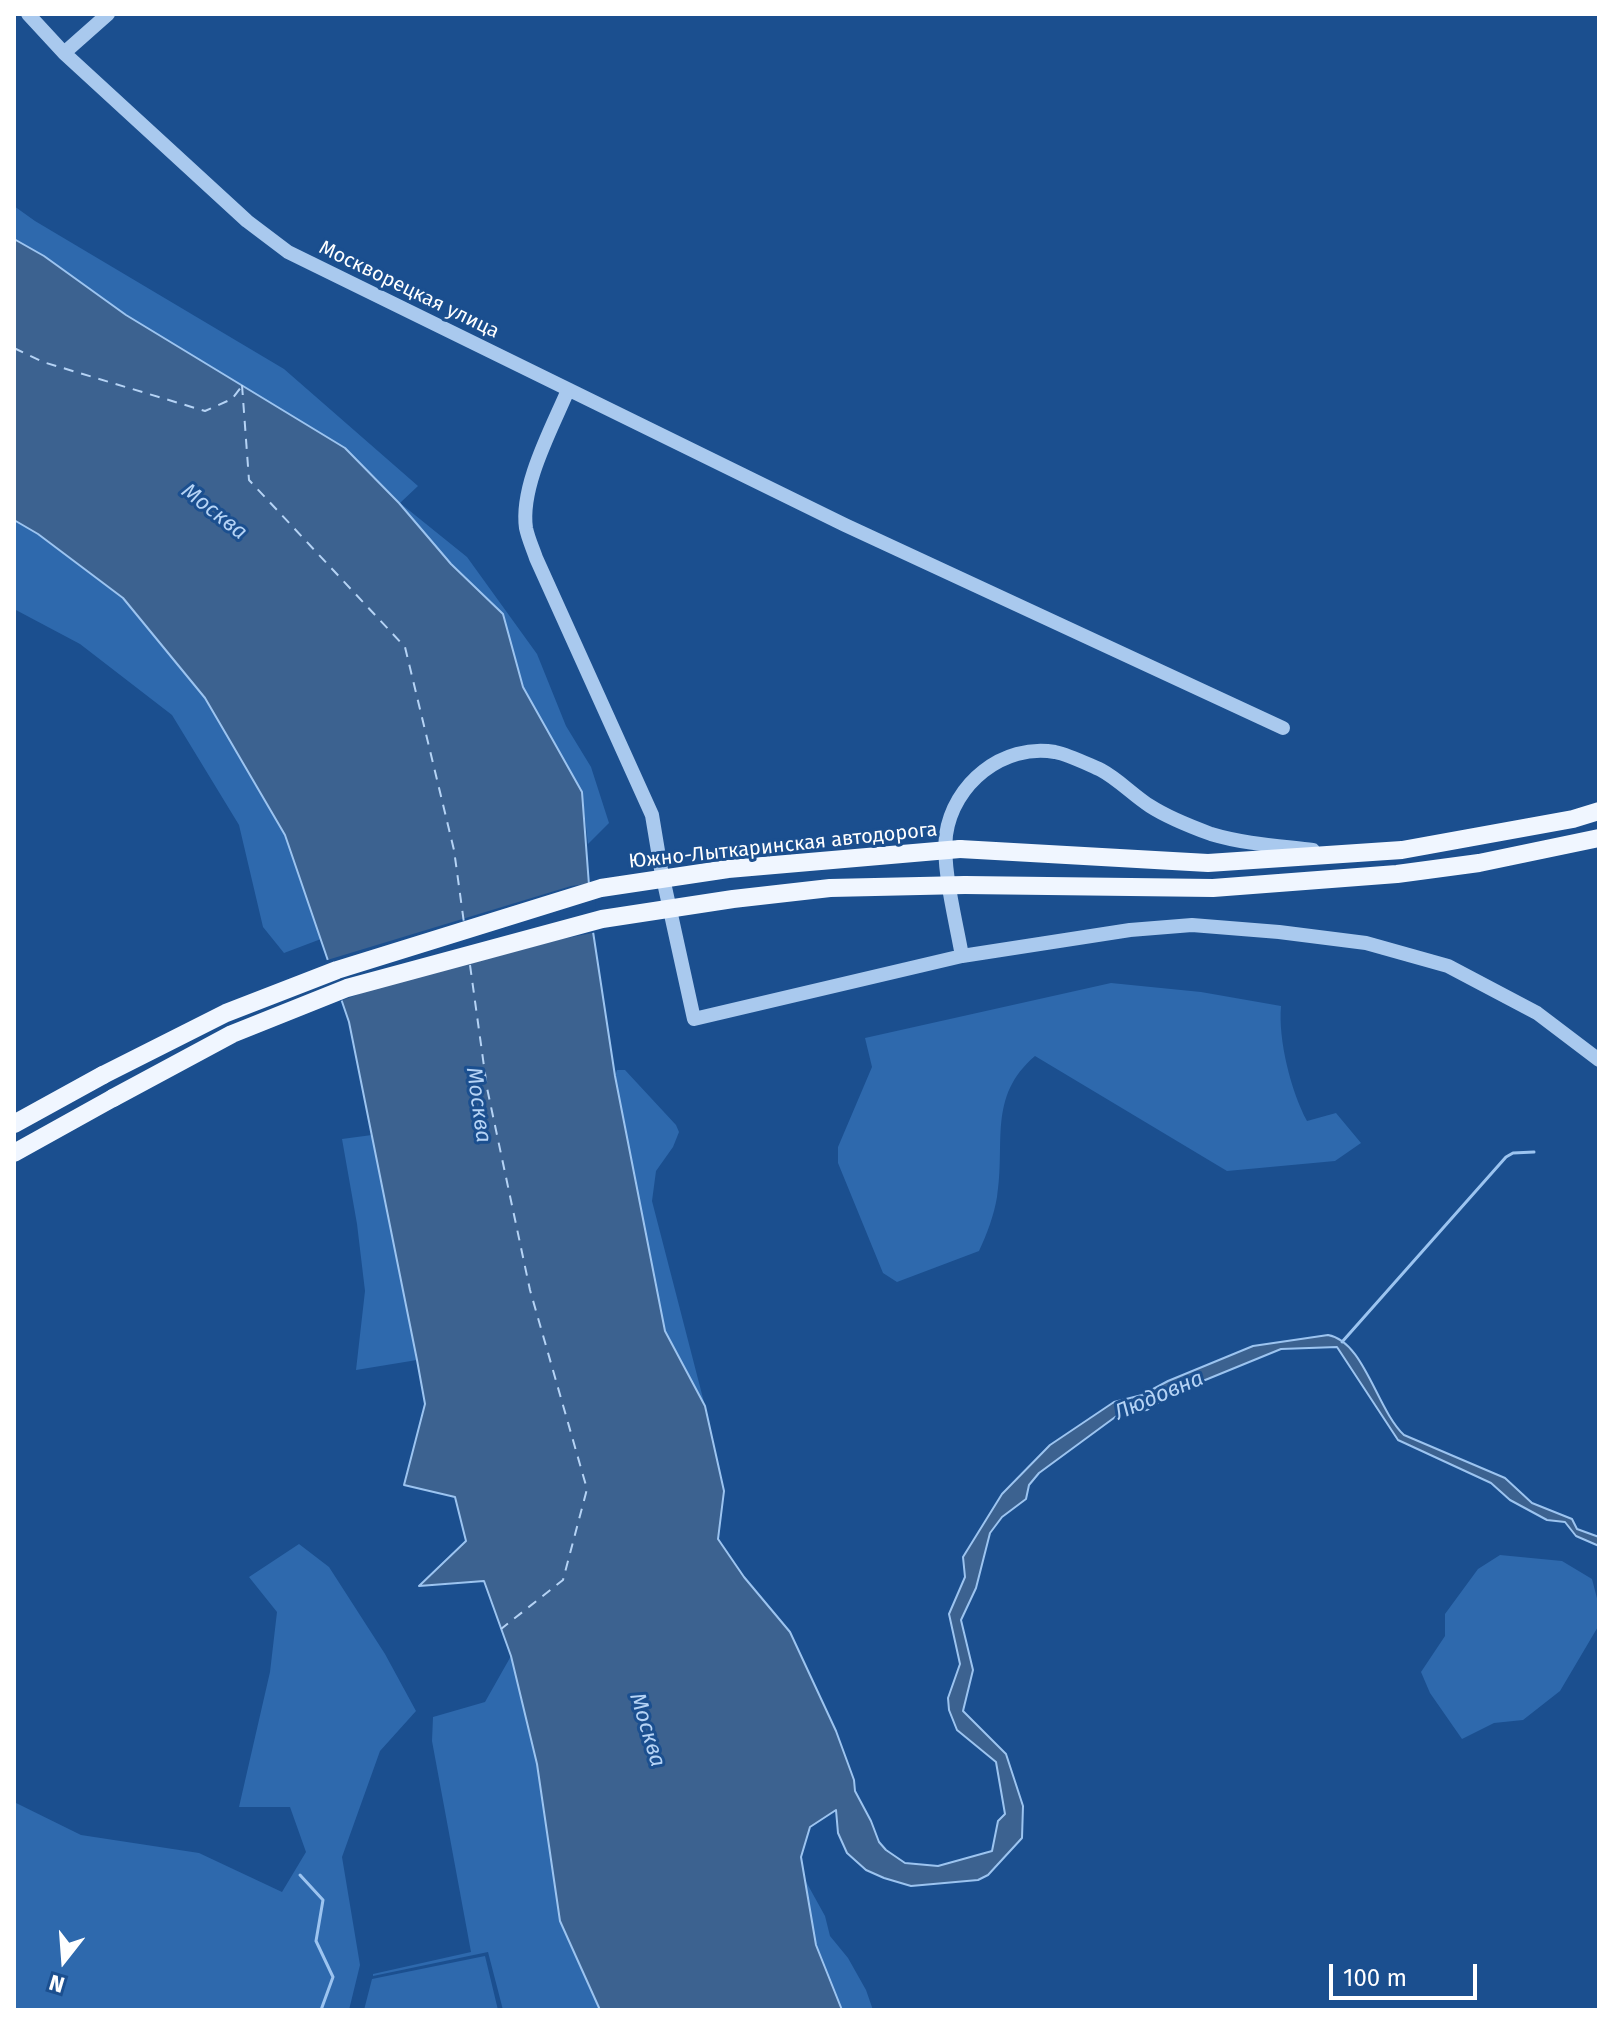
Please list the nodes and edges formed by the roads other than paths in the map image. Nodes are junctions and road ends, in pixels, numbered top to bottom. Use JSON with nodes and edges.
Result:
{"nodes":[{"id":1,"x":28,"y":14,"type":"edge"},
{"id":2,"x":108,"y":14,"type":"edge"},
{"id":3,"x":64,"y":53,"type":"junction"},
{"id":4,"x":568,"y":390,"type":"junction"},
{"id":5,"x":1283,"y":728,"type":"dead end"},
{"id":6,"x":1599,"y":811,"type":"edge"},
{"id":7,"x":1599,"y":838,"type":"edge"},
{"id":8,"x":1353,"y":854,"type":"junction"},
{"id":9,"x":962,"y":956,"type":"junction"},
{"id":10,"x":1599,"y":1060,"type":"edge"},
{"id":11,"x":14,"y":1124,"type":"edge"},
{"id":12,"x":14,"y":1153,"type":"edge"}],
"edges":[{"from":1,"to":3,"type":"street","name":"Москворецкая улица"},
{"from":2,"to":3,"type":"street"},
{"from":3,"to":4,"type":"street","name":"Москворецкая улица"},
{"from":4,"to":5,"type":"street","name":"Москворецкая улица"},
{"from":4,"to":9,"type":"street"},
{"from":6,"to":8,"type":"main road","name":"Южно-Лыткаринская автодорога"},
{"from":7,"to":12,"type":"main road","bridge":true},
{"from":8,"to":9,"type":"street"},
{"from":8,"to":11,"type":"main road","name":"Южно-Лыткаринская автодорога","bridge":true},
{"from":9,"to":10,"type":"street"}]}
